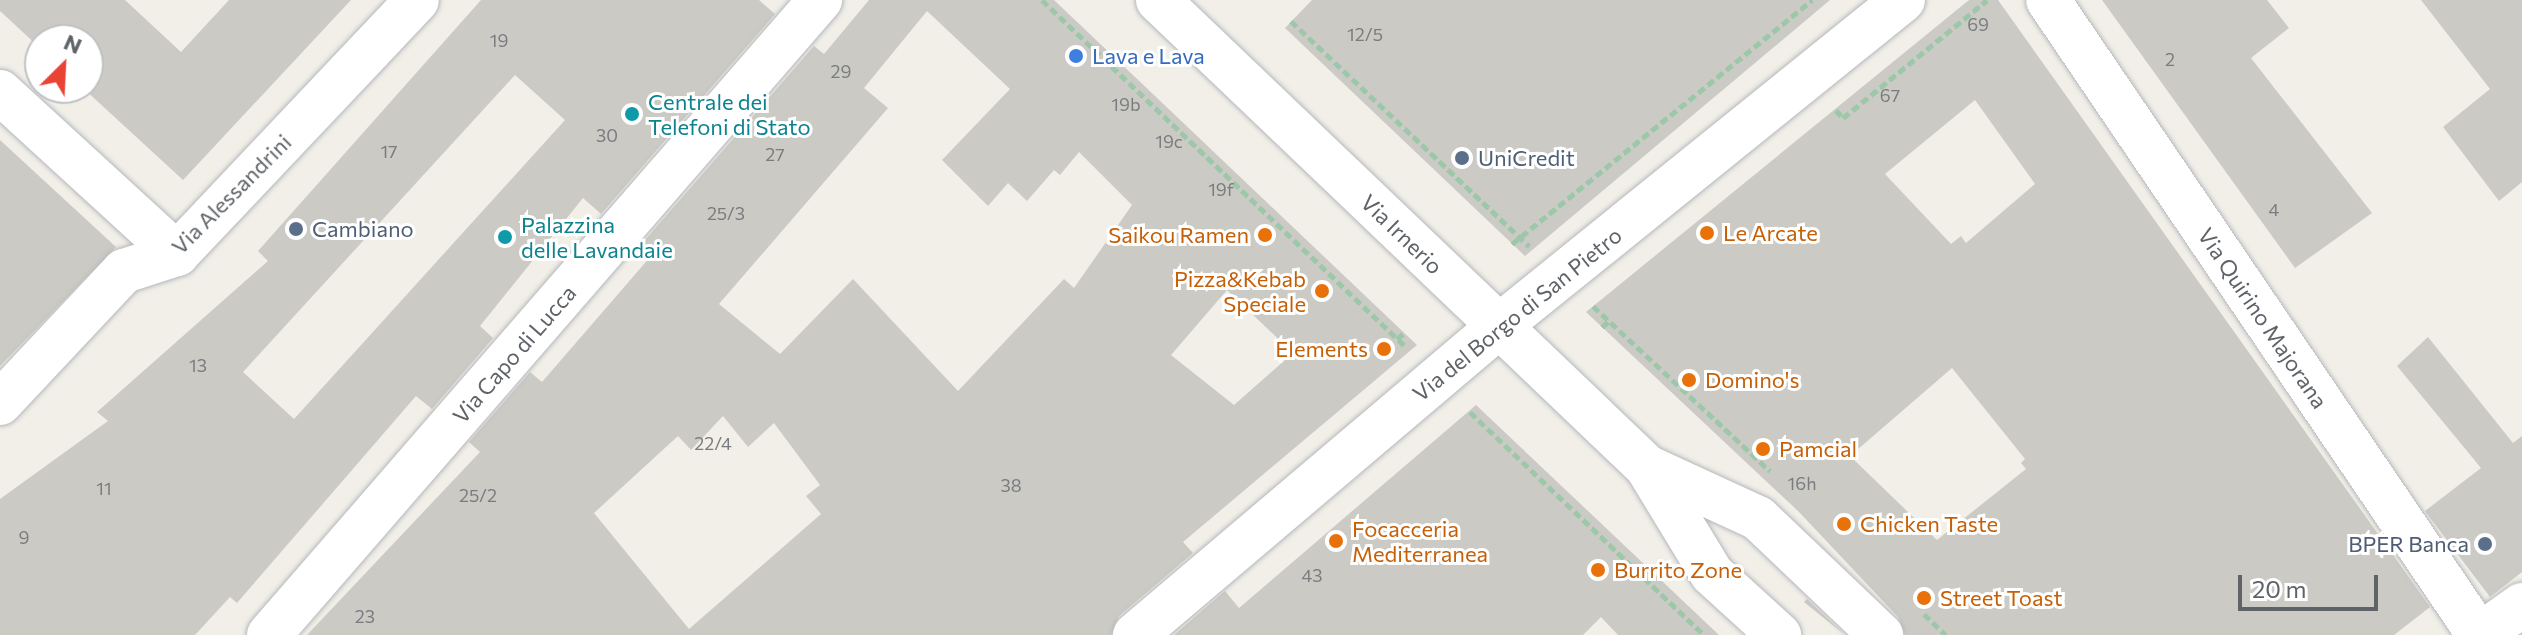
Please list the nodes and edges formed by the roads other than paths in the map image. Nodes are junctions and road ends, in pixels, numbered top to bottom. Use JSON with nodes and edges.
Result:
{"nodes":[{"id":1,"x":417,"y":0,"type":"edge"},
{"id":2,"x":820,"y":0,"type":"edge"},
{"id":3,"x":1158,"y":0,"type":"edge"},
{"id":4,"x":1903,"y":0,"type":"edge"},
{"id":5,"x":2048,"y":0,"type":"edge"},
{"id":6,"x":0,"y":92,"type":"edge"},
{"id":7,"x":177,"y":254,"type":"junction"},
{"id":8,"x":1499,"y":326,"type":"junction"},
{"id":9,"x":0,"y":403,"type":"edge"},
{"id":10,"x":1647,"y":467,"type":"junction"},
{"id":11,"x":2522,"y":605,"type":"edge"},
{"id":12,"x":269,"y":635,"type":"edge"},
{"id":13,"x":1135,"y":635,"type":"edge"},
{"id":14,"x":1779,"y":635,"type":"edge"},
{"id":15,"x":1881,"y":635,"type":"edge"},
{"id":16,"x":2479,"y":635,"type":"edge"}],
"edges":[{"from":1,"to":7,"type":"street","name":"Via Alessandrini"},
{"from":2,"to":12,"type":"street","name":"Via Capo di Lucca"},
{"from":3,"to":8,"type":"street","name":"Via Irnerio"},
{"from":4,"to":8,"type":"street","name":"Via del Borgo di San Pietro"},
{"from":5,"to":16,"type":"street","name":"Via Quirino Majorana"},
{"from":6,"to":7,"type":"street"},
{"from":7,"to":9,"type":"street","name":"Via Alessandrini"},
{"from":8,"to":10,"type":"street","name":"Via Irnerio"},
{"from":8,"to":13,"type":"street","name":"Via del Borgo di San Pietro"},
{"from":10,"to":14,"type":"street","name":"Via Irnerio"},
{"from":10,"to":15,"type":"street","name":"Via Irnerio"},
{"from":11,"to":16,"type":"street"}]}
